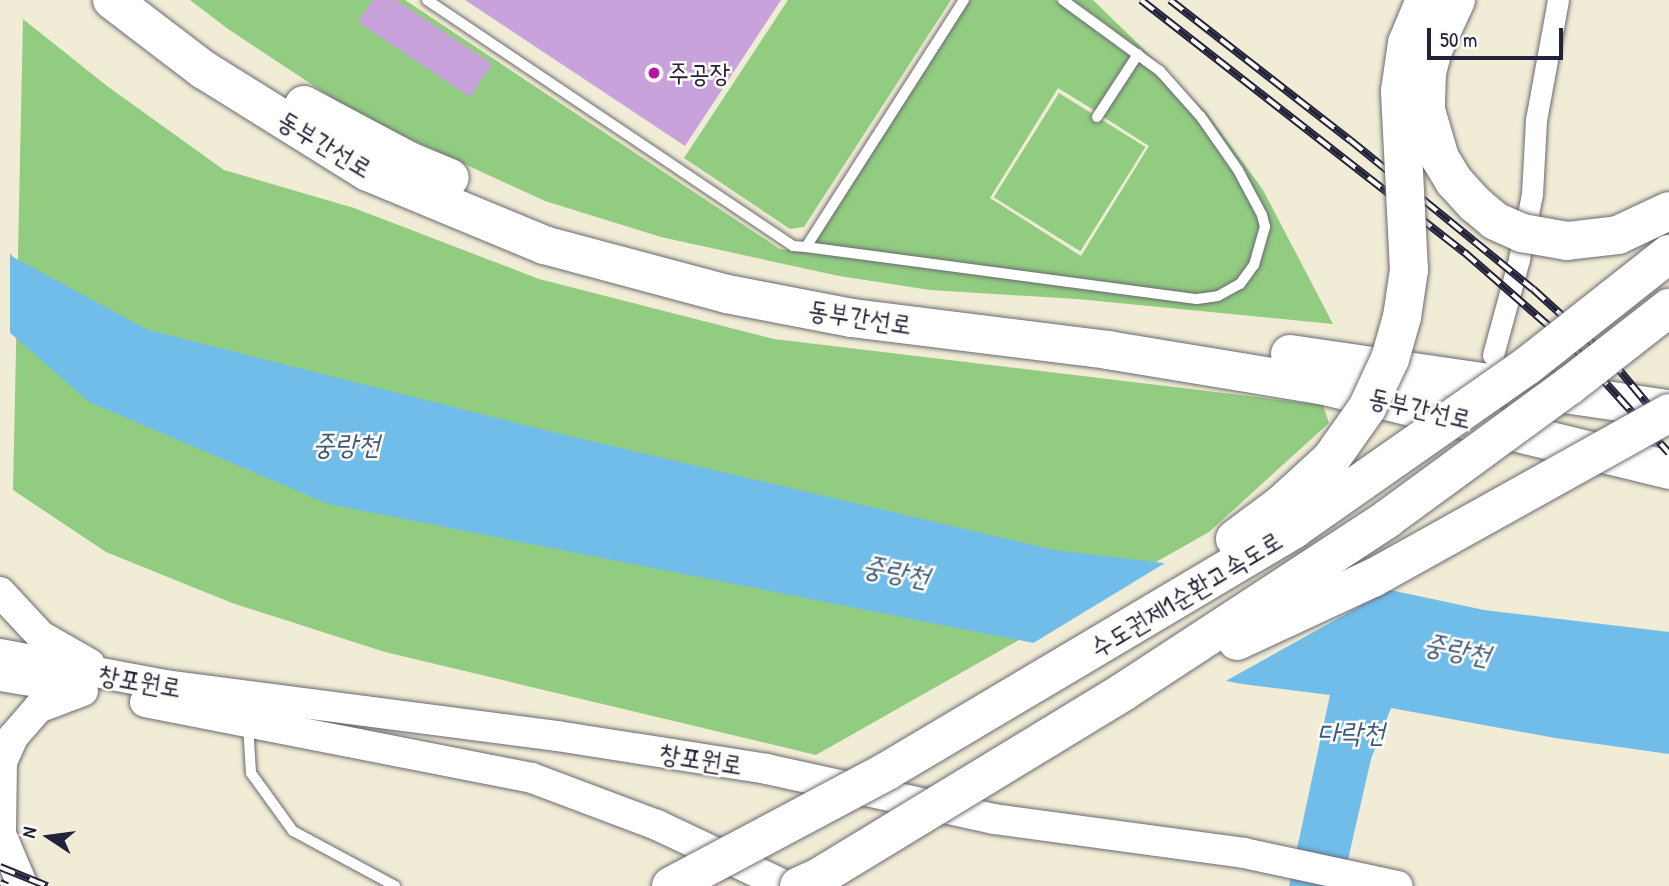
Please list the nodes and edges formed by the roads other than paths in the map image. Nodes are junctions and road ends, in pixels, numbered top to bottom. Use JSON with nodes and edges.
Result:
{"nodes":[{"id":1,"x":112,"y":0,"type":"edge"},
{"id":2,"x":155,"y":0,"type":"edge"},
{"id":3,"x":427,"y":0,"type":"edge"},
{"id":4,"x":964,"y":0,"type":"edge"},
{"id":5,"x":1063,"y":0,"type":"edge"},
{"id":6,"x":1425,"y":0,"type":"edge"},
{"id":7,"x":1456,"y":0,"type":"edge"},
{"id":8,"x":1558,"y":0,"type":"edge"},
{"id":9,"x":1138,"y":54,"type":"junction"},
{"id":10,"x":1097,"y":117,"type":"dead end"},
{"id":11,"x":1669,"y":211,"type":"edge"},
{"id":12,"x":806,"y":247,"type":"junction"},
{"id":13,"x":1669,"y":254,"type":"edge"},
{"id":14,"x":1669,"y":308,"type":"edge"},
{"id":15,"x":1493,"y":355,"type":"dead end"},
{"id":16,"x":1669,"y":411,"type":"edge"},
{"id":17,"x":1669,"y":470,"type":"edge"},
{"id":18,"x":0,"y":592,"type":"edge"},
{"id":19,"x":0,"y":654,"type":"edge"},
{"id":20,"x":0,"y":676,"type":"edge"},
{"id":21,"x":98,"y":683,"type":"junction"},
{"id":22,"x":1123,"y":692,"type":"junction"},
{"id":23,"x":1020,"y":693,"type":"junction"},
{"id":24,"x":248,"y":722,"type":"junction"},
{"id":25,"x":1,"y":832,"type":"edge"},
{"id":26,"x":1387,"y":882,"type":"edge"},
{"id":27,"x":23,"y":886,"type":"edge"},
{"id":28,"x":395,"y":886,"type":"edge"},
{"id":29,"x":671,"y":886,"type":"edge"},
{"id":30,"x":786,"y":886,"type":"edge"},
{"id":31,"x":799,"y":886,"type":"edge"}],
"edges":[{"from":1,"to":17,"type":"highway","name":"동부간선로"},
{"from":2,"to":16,"type":"highway","name":"동부간선로"},
{"from":3,"to":12,"type":"lane"},
{"from":4,"to":12,"type":"lane"},
{"from":5,"to":9,"type":"lane"},
{"from":6,"to":23,"type":"highway","bridge":true},
{"from":7,"to":11,"type":"highway","bridge":true},
{"from":8,"to":15,"type":"street"},
{"from":9,"to":10,"type":"lane"},
{"from":9,"to":12,"type":"lane"},
{"from":13,"to":23,"type":"highway","name":"수도권제1순환고속도로","bridge":true},
{"from":14,"to":22,"type":"highway","name":"수도권제1순환고속도로","bridge":true},
{"from":16,"to":22,"type":"highway","bridge":true},
{"from":18,"to":21,"type":"street"},
{"from":19,"to":21,"type":"street","name":"창포원로"},
{"from":20,"to":21,"type":"street","name":"창포원로"},
{"from":21,"to":24,"type":"street","name":"창포원로"},
{"from":21,"to":25,"type":"street"},
{"from":21,"to":26,"type":"street","name":"창포원로"},
{"from":22,"to":31,"type":"highway","name":"수도권제1순환고속도로","bridge":true},
{"from":23,"to":29,"type":"highway","name":"수도권제1순환고속도로","bridge":true},
{"from":24,"to":28,"type":"lane"},
{"from":24,"to":30,"type":"street","name":"창포원로"},
{"from":25,"to":27,"type":"street"}]}
